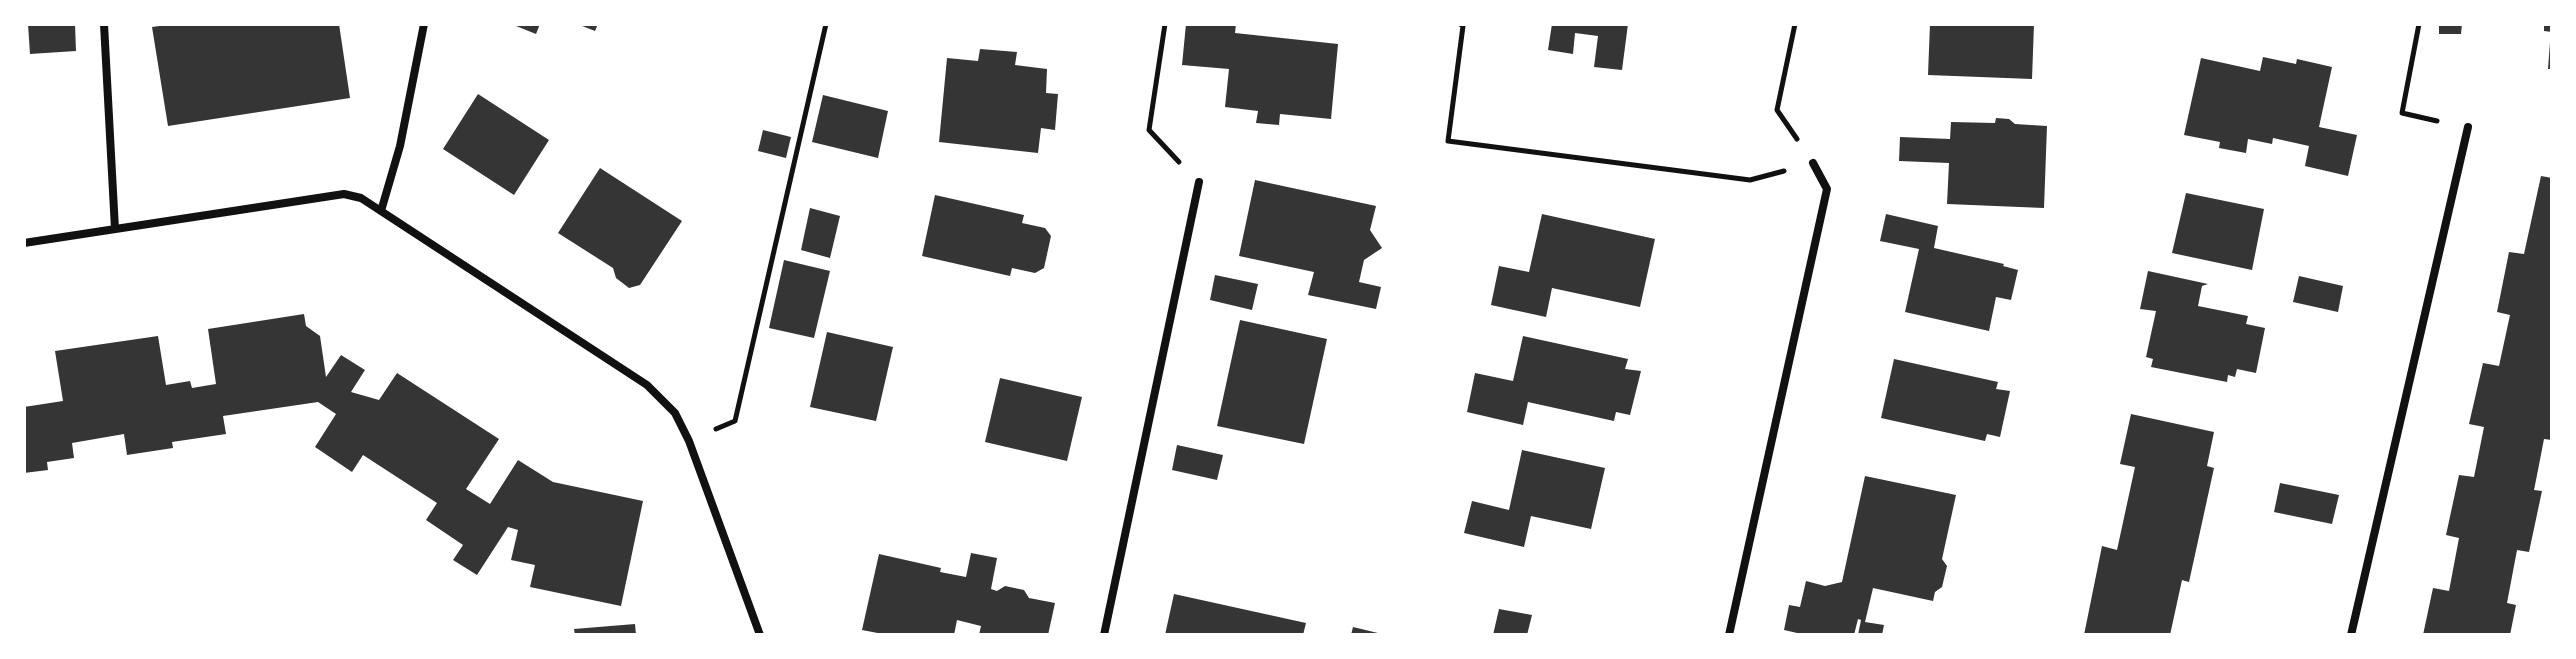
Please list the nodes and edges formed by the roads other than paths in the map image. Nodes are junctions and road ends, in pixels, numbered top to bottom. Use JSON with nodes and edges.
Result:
{"nodes":[{"id":1,"x":104,"y":24,"type":"edge"},
{"id":2,"x":424,"y":24,"type":"edge"},
{"id":3,"x":2468,"y":127,"type":"road end"},
{"id":4,"x":1813,"y":163,"type":"road end"},
{"id":5,"x":1199,"y":182,"type":"road end"},
{"id":6,"x":381,"y":211,"type":"junction"},
{"id":7,"x":115,"y":229,"type":"junction"},
{"id":8,"x":24,"y":243,"type":"edge"},
{"id":9,"x":760,"y":635,"type":"edge"},
{"id":10,"x":1104,"y":635,"type":"edge"},
{"id":11,"x":1729,"y":635,"type":"edge"},
{"id":12,"x":2351,"y":635,"type":"edge"}],
"edges":[{"from":1,"to":7,"type":"street"},
{"from":2,"to":6,"type":"street"},
{"from":3,"to":12,"type":"street"},
{"from":4,"to":11,"type":"street"},
{"from":5,"to":10,"type":"street"},
{"from":6,"to":7,"type":"street"},
{"from":6,"to":9,"type":"street"},
{"from":7,"to":8,"type":"street"}]}
